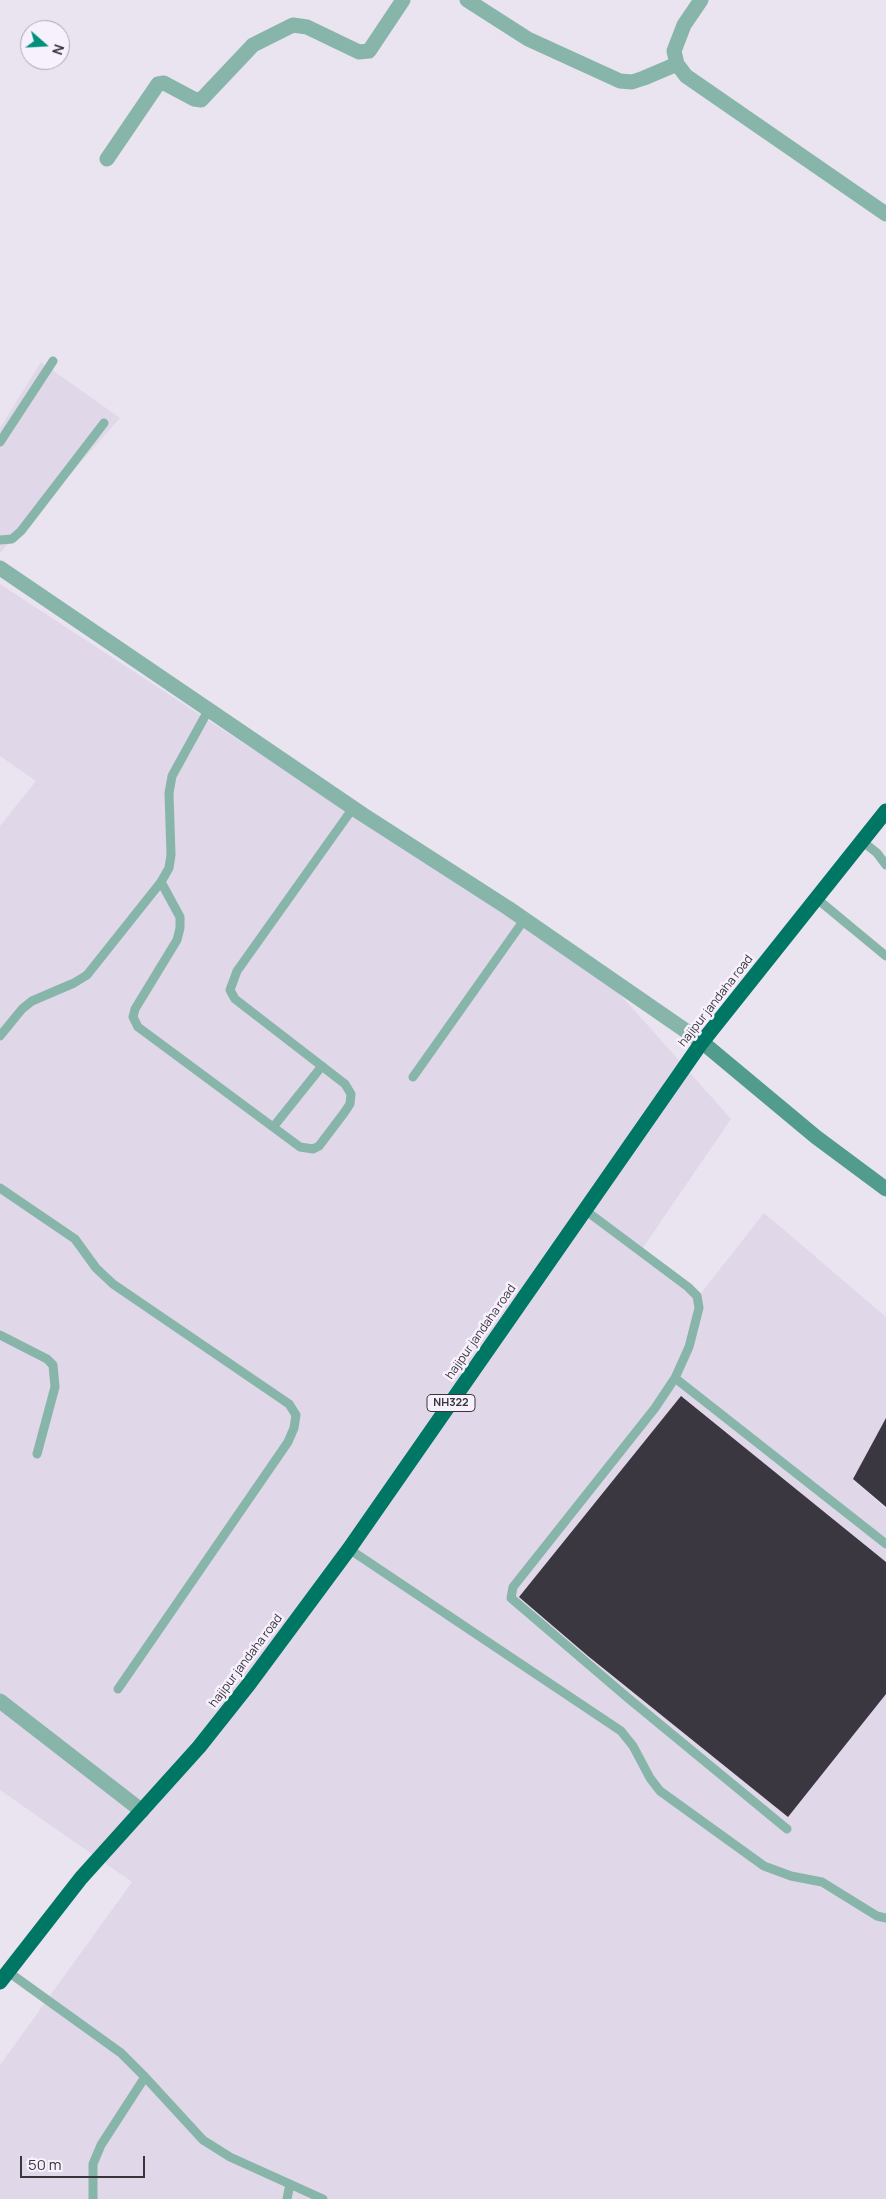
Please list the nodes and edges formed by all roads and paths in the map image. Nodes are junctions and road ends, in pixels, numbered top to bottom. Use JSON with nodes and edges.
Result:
{"nodes":[{"id":1,"x":403,"y":0,"type":"edge"},
{"id":2,"x":467,"y":0,"type":"edge"},
{"id":3,"x":701,"y":0,"type":"edge"},
{"id":4,"x":677,"y":64,"type":"junction"},
{"id":5,"x":107,"y":159,"type":"dead end"},
{"id":6,"x":886,"y":214,"type":"edge"},
{"id":7,"x":53,"y":361,"type":"dead end"},
{"id":8,"x":104,"y":423,"type":"dead end"},
{"id":9,"x":0,"y":442,"type":"edge"},
{"id":10,"x":0,"y":540,"type":"edge"},
{"id":11,"x":0,"y":568,"type":"edge"},
{"id":12,"x":209,"y":709,"type":"junction"},
{"id":13,"x":353,"y":808,"type":"junction"},
{"id":14,"x":886,"y":811,"type":"edge"},
{"id":15,"x":862,"y":840,"type":"junction"},
{"id":16,"x":886,"y":865,"type":"edge"},
{"id":17,"x":162,"y":882,"type":"junction"},
{"id":18,"x":816,"y":898,"type":"junction"},
{"id":19,"x":524,"y":920,"type":"junction"},
{"id":20,"x":886,"y":956,"type":"edge"},
{"id":21,"x":0,"y":1036,"type":"edge"},
{"id":22,"x":702,"y":1042,"type":"junction"},
{"id":23,"x":322,"y":1066,"type":"junction"},
{"id":24,"x":413,"y":1077,"type":"dead end"},
{"id":25,"x":274,"y":1126,"type":"junction"},
{"id":26,"x":0,"y":1188,"type":"edge"},
{"id":27,"x":886,"y":1189,"type":"edge"},
{"id":28,"x":585,"y":1210,"type":"junction"},
{"id":29,"x":0,"y":1335,"type":"edge"},
{"id":30,"x":675,"y":1378,"type":"junction"},
{"id":31,"x":37,"y":1454,"type":"dead end"},
{"id":32,"x":886,"y":1544,"type":"edge"},
{"id":33,"x":349,"y":1549,"type":"junction"},
{"id":34,"x":118,"y":1689,"type":"dead end"},
{"id":35,"x":0,"y":1701,"type":"edge"},
{"id":36,"x":142,"y":1811,"type":"junction"},
{"id":37,"x":787,"y":1829,"type":"dead end"},
{"id":38,"x":886,"y":1918,"type":"edge"},
{"id":39,"x":4,"y":1976,"type":"edge"},
{"id":40,"x":145,"y":2076,"type":"junction"},
{"id":41,"x":290,"y":2184,"type":"junction"},
{"id":42,"x":93,"y":2199,"type":"edge"},
{"id":43,"x":286,"y":2199,"type":"edge"},
{"id":44,"x":323,"y":2199,"type":"edge"}],
"edges":[{"from":1,"to":5,"type":"street"},
{"from":2,"to":4,"type":"street"},
{"from":3,"to":4,"type":"street"},
{"from":4,"to":6,"type":"street"},
{"from":7,"to":9,"type":"lane"},
{"from":8,"to":10,"type":"lane"},
{"from":11,"to":12,"type":"street"},
{"from":12,"to":13,"type":"street"},
{"from":12,"to":17,"type":"lane"},
{"from":13,"to":19,"type":"street"},
{"from":13,"to":23,"type":"lane"},
{"from":14,"to":15,"type":"highway","name":"hajipur jandaha road","number":"NH322"},
{"from":15,"to":16,"type":"lane"},
{"from":15,"to":18,"type":"highway","name":"hajipur jandaha road","number":"NH322"},
{"from":17,"to":21,"type":"lane"},
{"from":17,"to":25,"type":"lane"},
{"from":18,"to":20,"type":"lane"},
{"from":18,"to":22,"type":"highway","name":"hajipur jandaha road","number":"NH322"},
{"from":19,"to":22,"type":"street"},
{"from":19,"to":24,"type":"lane"},
{"from":22,"to":27,"type":"street"},
{"from":22,"to":28,"type":"highway","name":"hajipur jandaha road","number":"NH322"},
{"from":23,"to":25,"type":"lane"},
{"from":23,"to":25,"type":"lane"},
{"from":26,"to":34,"type":"lane"},
{"from":28,"to":30,"type":"lane"},
{"from":28,"to":33,"type":"highway","name":"hajipur jandaha road","number":"NH322"},
{"from":29,"to":31,"type":"lane"},
{"from":30,"to":32,"type":"lane"},
{"from":30,"to":37,"type":"lane"},
{"from":33,"to":36,"type":"highway","name":"hajipur jandaha road","number":"NH322"},
{"from":33,"to":38,"type":"lane"},
{"from":35,"to":36,"type":"street"},
{"from":36,"to":39,"type":"highway","name":"hajipur jandaha road","number":"NH322"},
{"from":39,"to":40,"type":"lane"},
{"from":40,"to":41,"type":"lane"},
{"from":40,"to":42,"type":"lane"},
{"from":41,"to":43,"type":"lane"},
{"from":41,"to":44,"type":"lane"}]}
